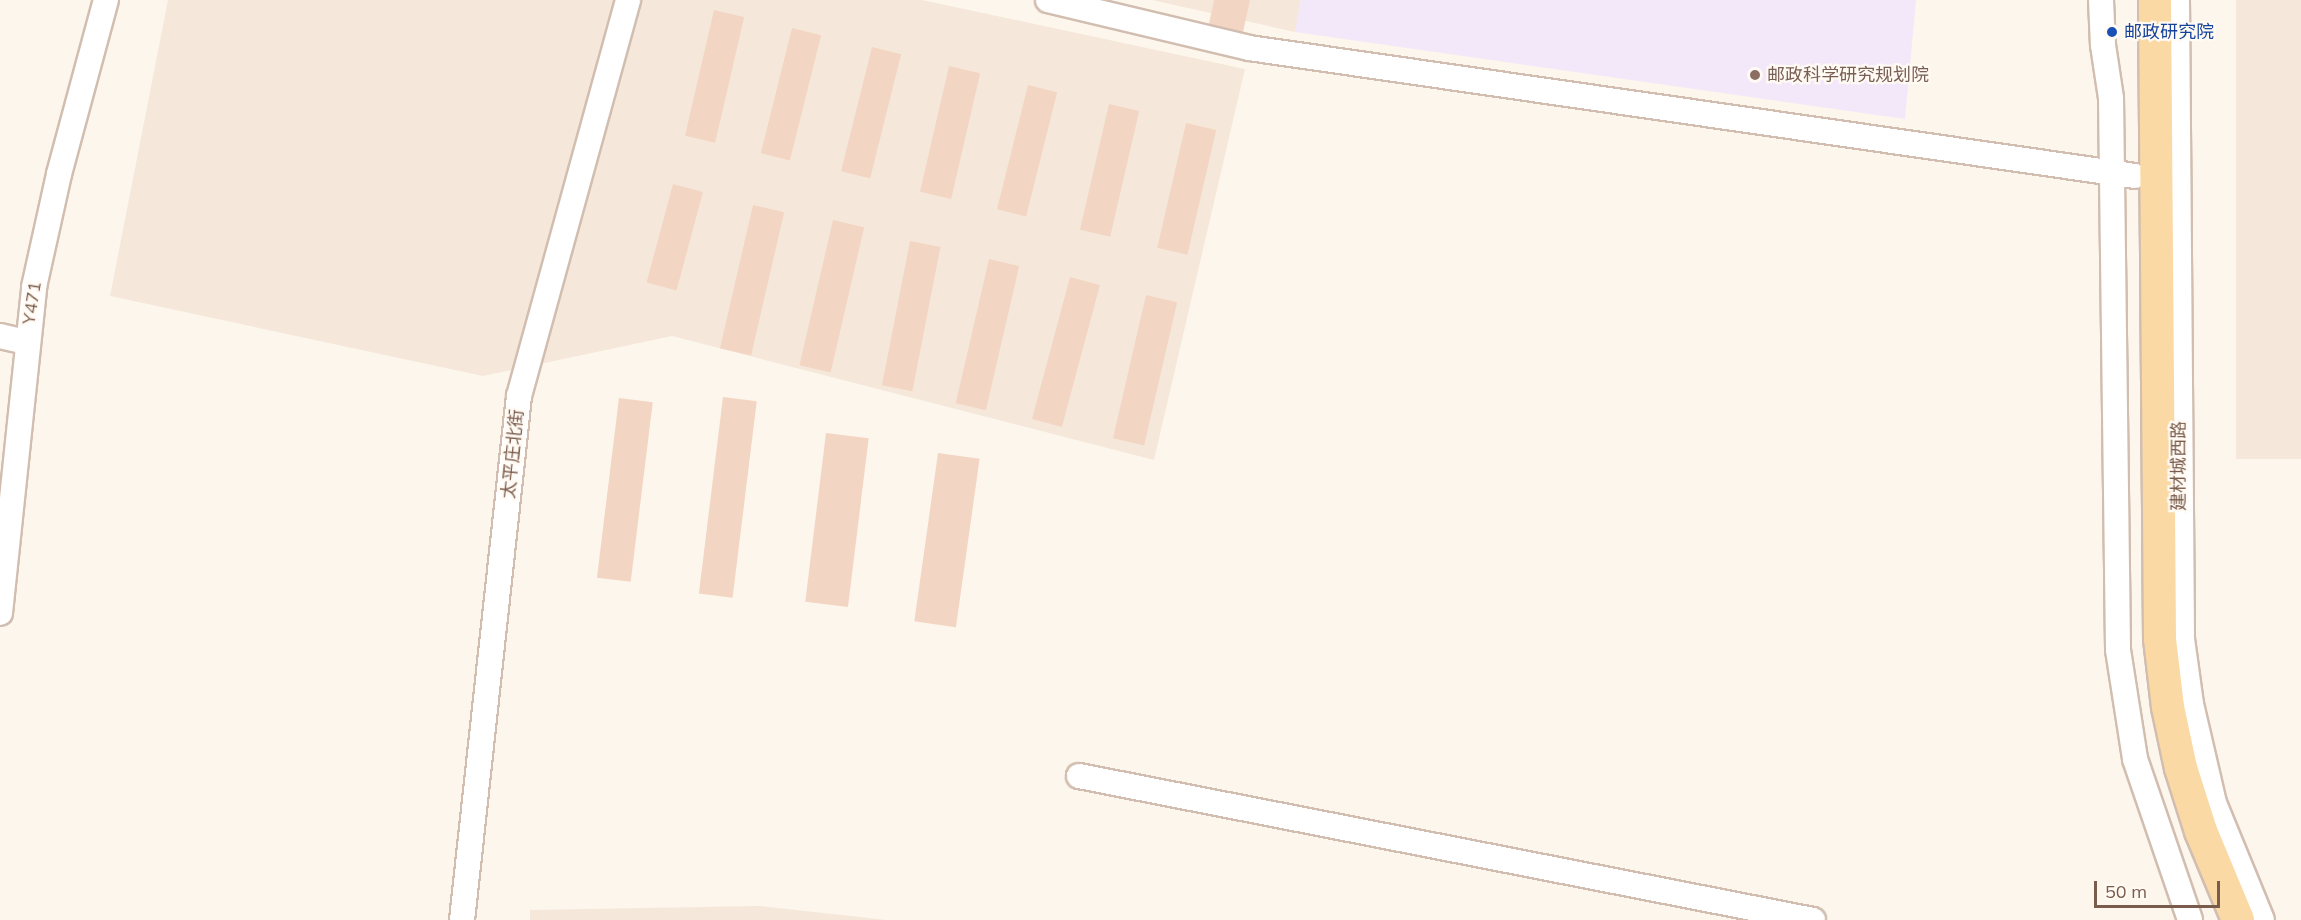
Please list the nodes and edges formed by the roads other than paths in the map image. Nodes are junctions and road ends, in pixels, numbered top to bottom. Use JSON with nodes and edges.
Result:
{"nodes":[{"id":1,"x":106,"y":0,"type":"edge"},
{"id":2,"x":628,"y":0,"type":"edge"},
{"id":3,"x":1048,"y":0,"type":"edge"},
{"id":4,"x":2101,"y":0,"type":"edge"},
{"id":5,"x":2133,"y":0,"type":"edge"},
{"id":6,"x":2155,"y":0,"type":"edge"},
{"id":7,"x":2177,"y":0,"type":"edge"},
{"id":8,"x":2123,"y":175,"type":"junction"},
{"id":9,"x":0,"y":336,"type":"edge"},
{"id":10,"x":26,"y":342,"type":"junction"},
{"id":11,"x":0,"y":614,"type":"edge"},
{"id":12,"x":1079,"y":776,"type":"dead end"},
{"id":13,"x":462,"y":920,"type":"edge"},
{"id":14,"x":1813,"y":920,"type":"edge"},
{"id":15,"x":2190,"y":920,"type":"edge"},
{"id":16,"x":2215,"y":920,"type":"edge"},
{"id":17,"x":2238,"y":920,"type":"edge"},
{"id":18,"x":2262,"y":920,"type":"edge"}],
"edges":[{"from":1,"to":10,"type":"street","name":"Y471"},
{"from":2,"to":13,"type":"street","name":"太平庄北街"},
{"from":3,"to":8,"type":"street"},
{"from":4,"to":8,"type":"street"},
{"from":5,"to":8,"type":"main road"},
{"from":6,"to":17,"type":"main road","name":"建材城西路"},
{"from":7,"to":18,"type":"street","name":"建材城西路"},
{"from":8,"to":15,"type":"street"},
{"from":8,"to":16,"type":"main road"},
{"from":9,"to":10,"type":"street"},
{"from":10,"to":11,"type":"street","name":"Y471"},
{"from":12,"to":14,"type":"street"}]}
